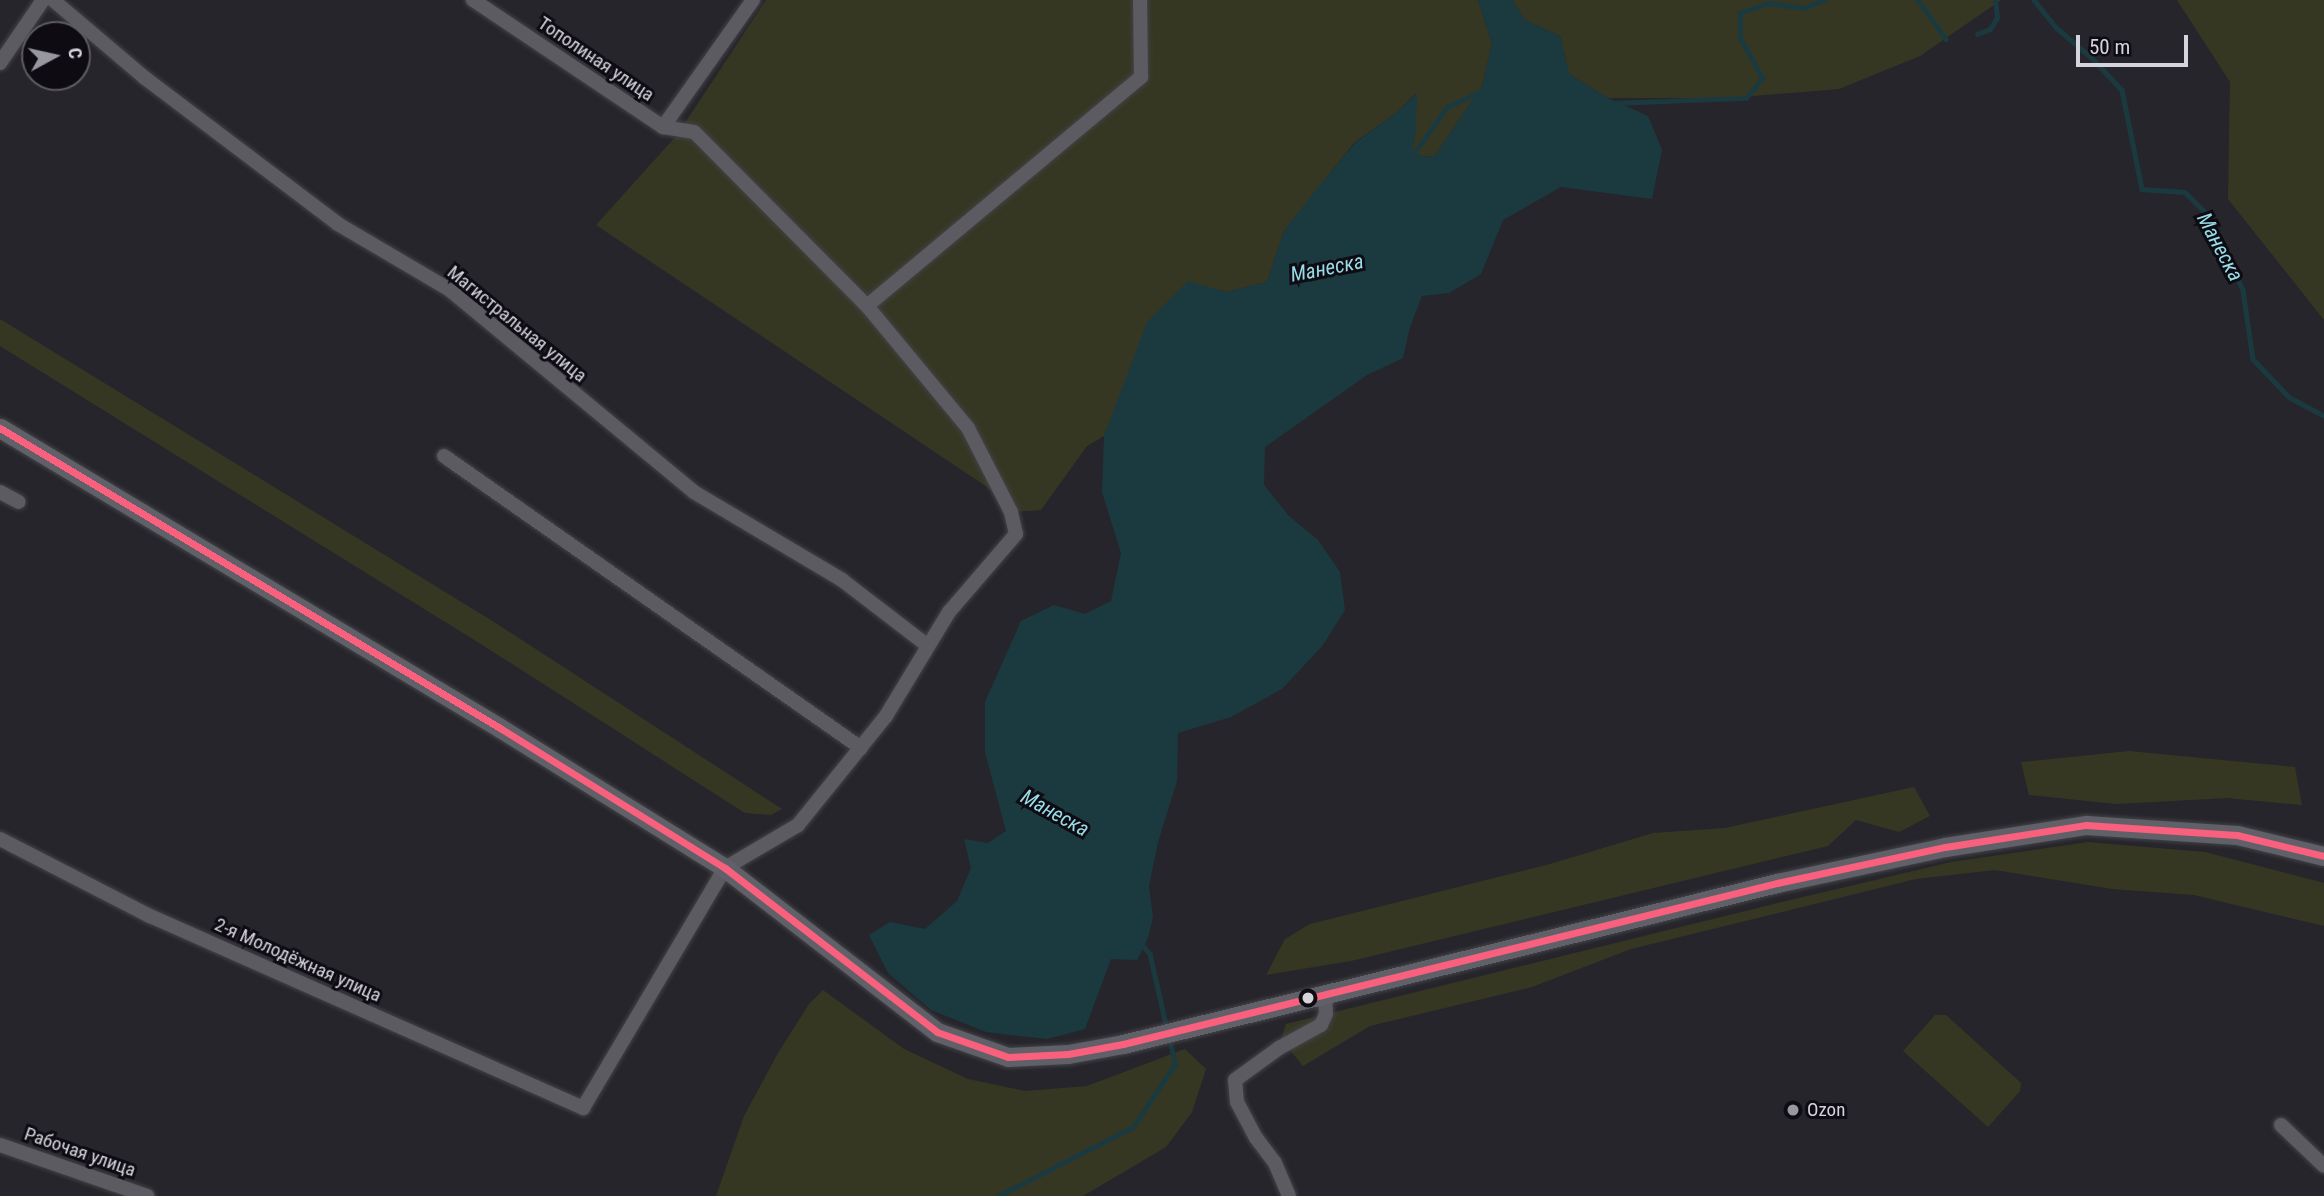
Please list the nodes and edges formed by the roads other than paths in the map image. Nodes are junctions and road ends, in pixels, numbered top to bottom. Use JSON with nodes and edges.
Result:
{"nodes":[{"id":1,"x":43,"y":0,"type":"edge"},
{"id":2,"x":53,"y":0,"type":"edge"},
{"id":3,"x":473,"y":0,"type":"edge"},
{"id":4,"x":753,"y":0,"type":"edge"},
{"id":5,"x":1140,"y":0,"type":"edge"},
{"id":6,"x":0,"y":63,"type":"edge"},
{"id":7,"x":663,"y":127,"type":"junction"},
{"id":8,"x":867,"y":306,"type":"junction"},
{"id":9,"x":0,"y":428,"type":"edge"},
{"id":10,"x":444,"y":456,"type":"dead end"},
{"id":11,"x":0,"y":492,"type":"edge"},
{"id":12,"x":19,"y":502,"type":"dead end"},
{"id":13,"x":928,"y":646,"type":"junction"},
{"id":14,"x":861,"y":748,"type":"junction"},
{"id":15,"x":0,"y":839,"type":"edge"},
{"id":16,"x":2324,"y":856,"type":"edge"},
{"id":17,"x":725,"y":869,"type":"junction"},
{"id":18,"x":1325,"y":994,"type":"junction"},
{"id":19,"x":2281,"y":1125,"type":"dead end"},
{"id":20,"x":0,"y":1145,"type":"edge"},
{"id":21,"x":2324,"y":1166,"type":"edge"},
{"id":22,"x":147,"y":1196,"type":"edge"},
{"id":23,"x":1289,"y":1196,"type":"edge"}],
"edges":[{"from":1,"to":6,"type":"street"},
{"from":2,"to":13,"type":"street","name":"Магистральная улица"},
{"from":3,"to":7,"type":"street","name":"Тополиная улица"},
{"from":4,"to":7,"type":"street"},
{"from":5,"to":8,"type":"street"},
{"from":7,"to":8,"type":"street"},
{"from":8,"to":13,"type":"street"},
{"from":9,"to":17,"type":"main road"},
{"from":10,"to":14,"type":"street"},
{"from":11,"to":12,"type":"street"},
{"from":13,"to":14,"type":"street"},
{"from":14,"to":17,"type":"street"},
{"from":15,"to":17,"type":"street","name":"2-я Молодёжная улица"},
{"from":16,"to":18,"type":"main road"},
{"from":17,"to":18,"type":"main road"},
{"from":18,"to":23,"type":"street"},
{"from":19,"to":21,"type":"street"},
{"from":20,"to":22,"type":"street","name":"Рабочая улица"}]}
